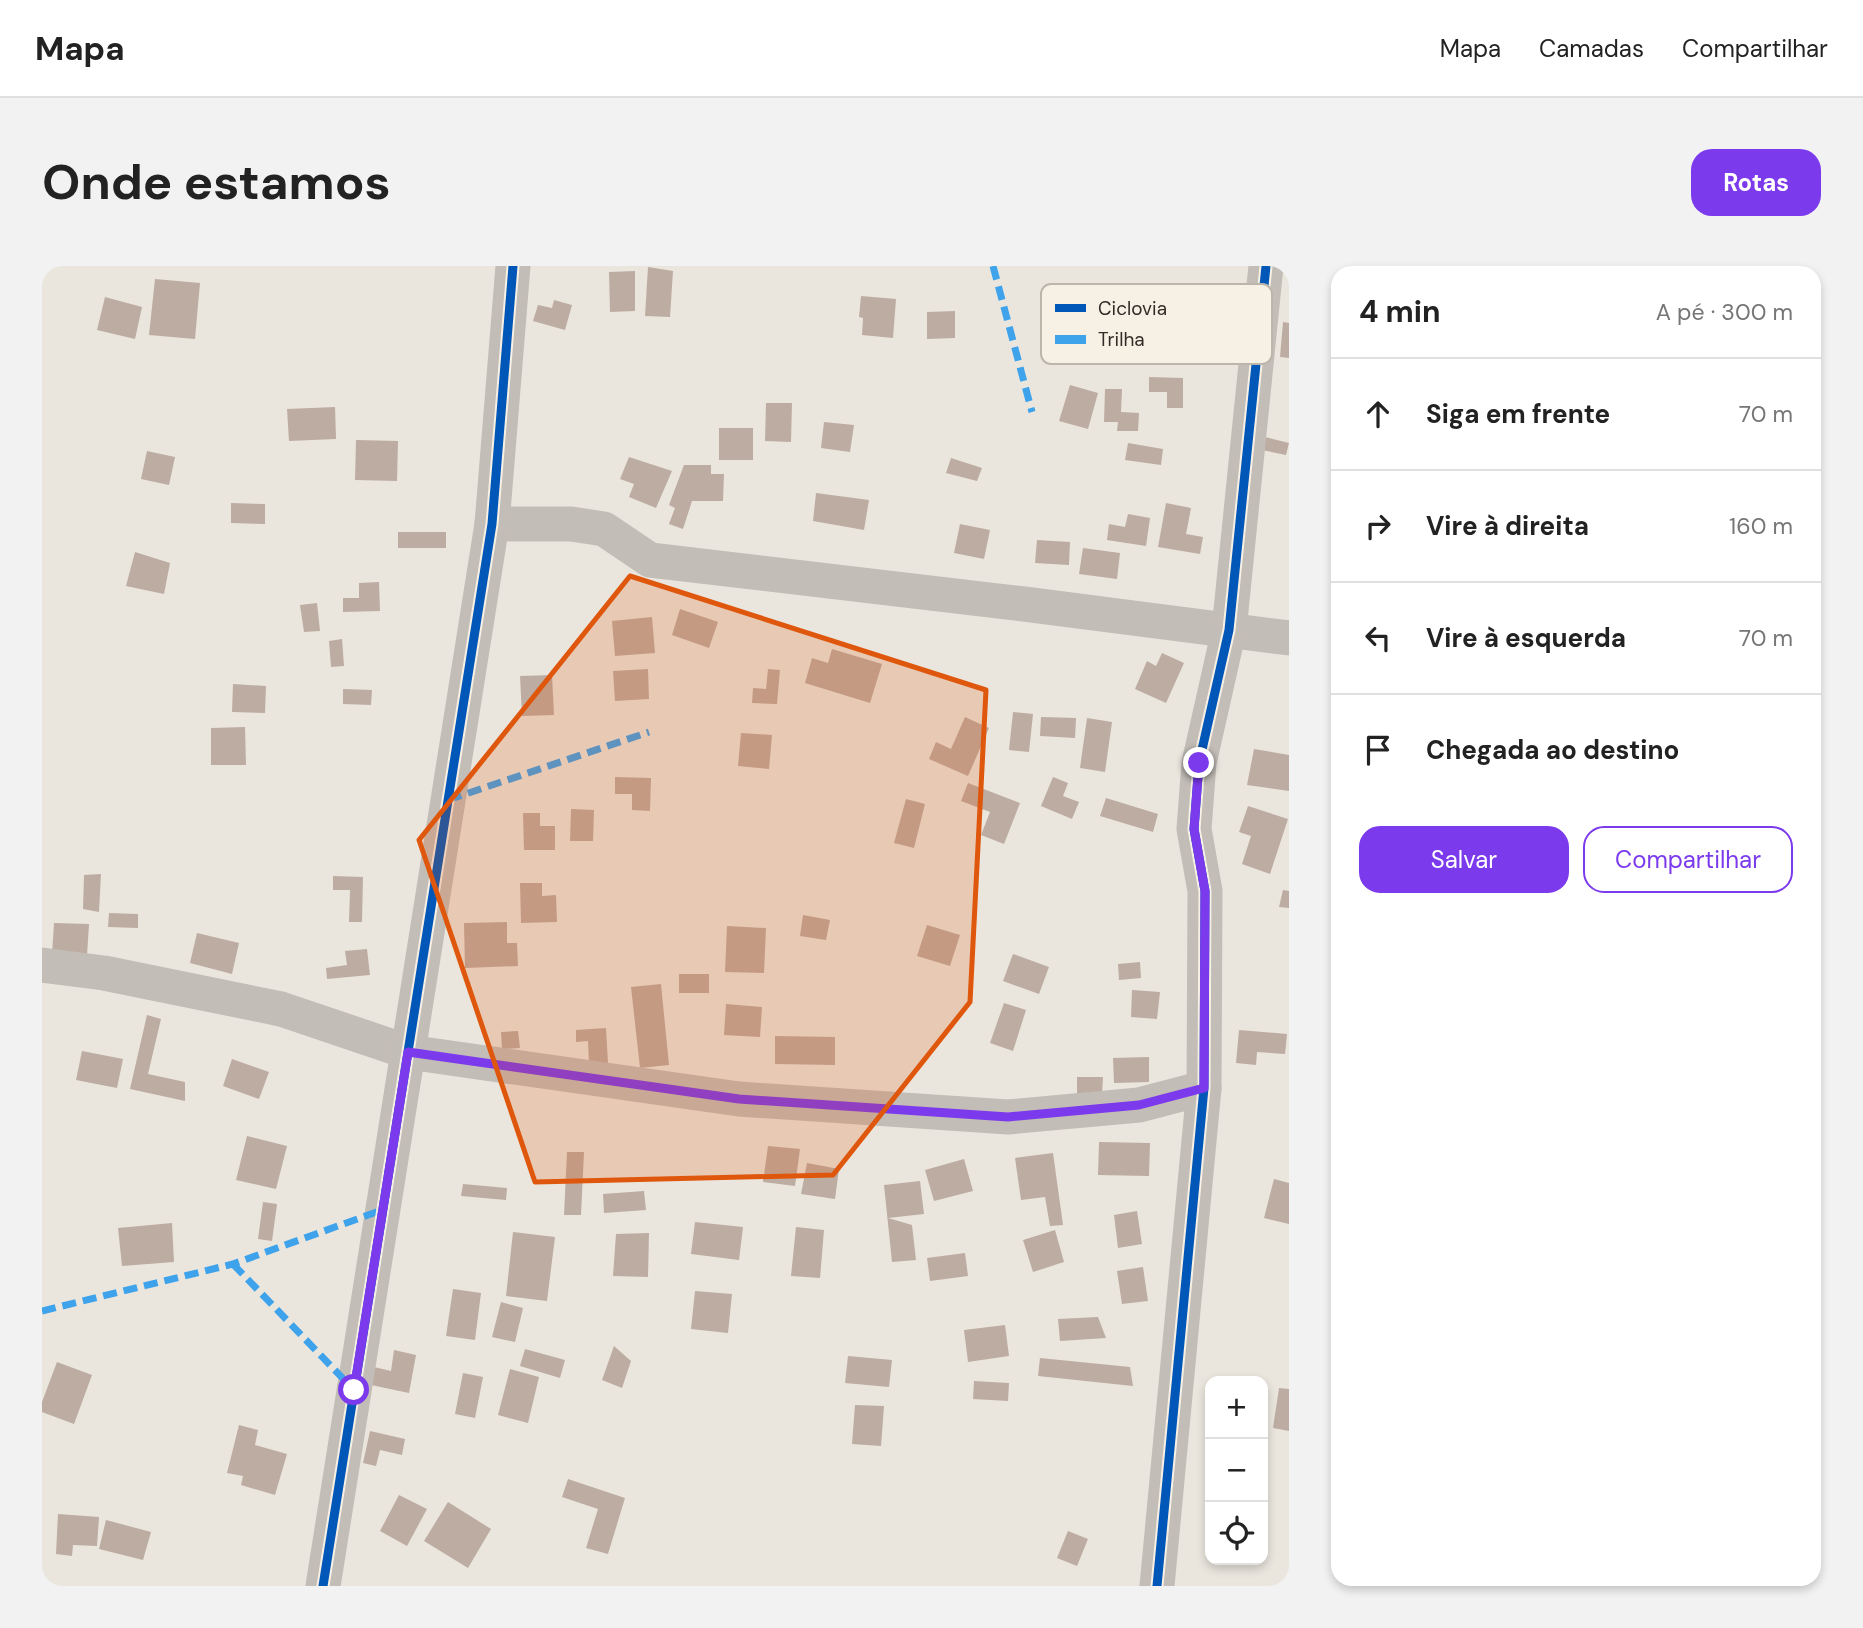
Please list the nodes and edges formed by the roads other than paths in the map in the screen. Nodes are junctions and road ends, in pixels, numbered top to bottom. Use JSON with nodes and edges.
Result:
{"nodes":[{"id":1,"x":513,"y":266,"type":"edge"},
{"id":2,"x":1266,"y":266,"type":"edge"},
{"id":3,"x":1264,"y":284,"type":"edge"},
{"id":4,"x":1256,"y":364,"type":"edge"},
{"id":5,"x":492,"y":524,"type":"junction"},
{"id":6,"x":1229,"y":630,"type":"junction"},
{"id":7,"x":1289,"y":638,"type":"edge"},
{"id":8,"x":42,"y":965,"type":"edge"},
{"id":9,"x":408,"y":1052,"type":"junction"},
{"id":10,"x":1204,"y":1088,"type":"junction"},
{"id":11,"x":323,"y":1586,"type":"edge"},
{"id":12,"x":1157,"y":1586,"type":"edge"}],
"edges":[{"from":1,"to":5,"type":"street"},
{"from":2,"to":3,"type":"street"},
{"from":4,"to":6,"type":"street"},
{"from":5,"to":6,"type":"street"},
{"from":5,"to":9,"type":"street"},
{"from":6,"to":7,"type":"street"},
{"from":6,"to":10,"type":"street"},
{"from":8,"to":9,"type":"street"},
{"from":9,"to":10,"type":"street"},
{"from":9,"to":11,"type":"street"},
{"from":10,"to":12,"type":"street"}]}
